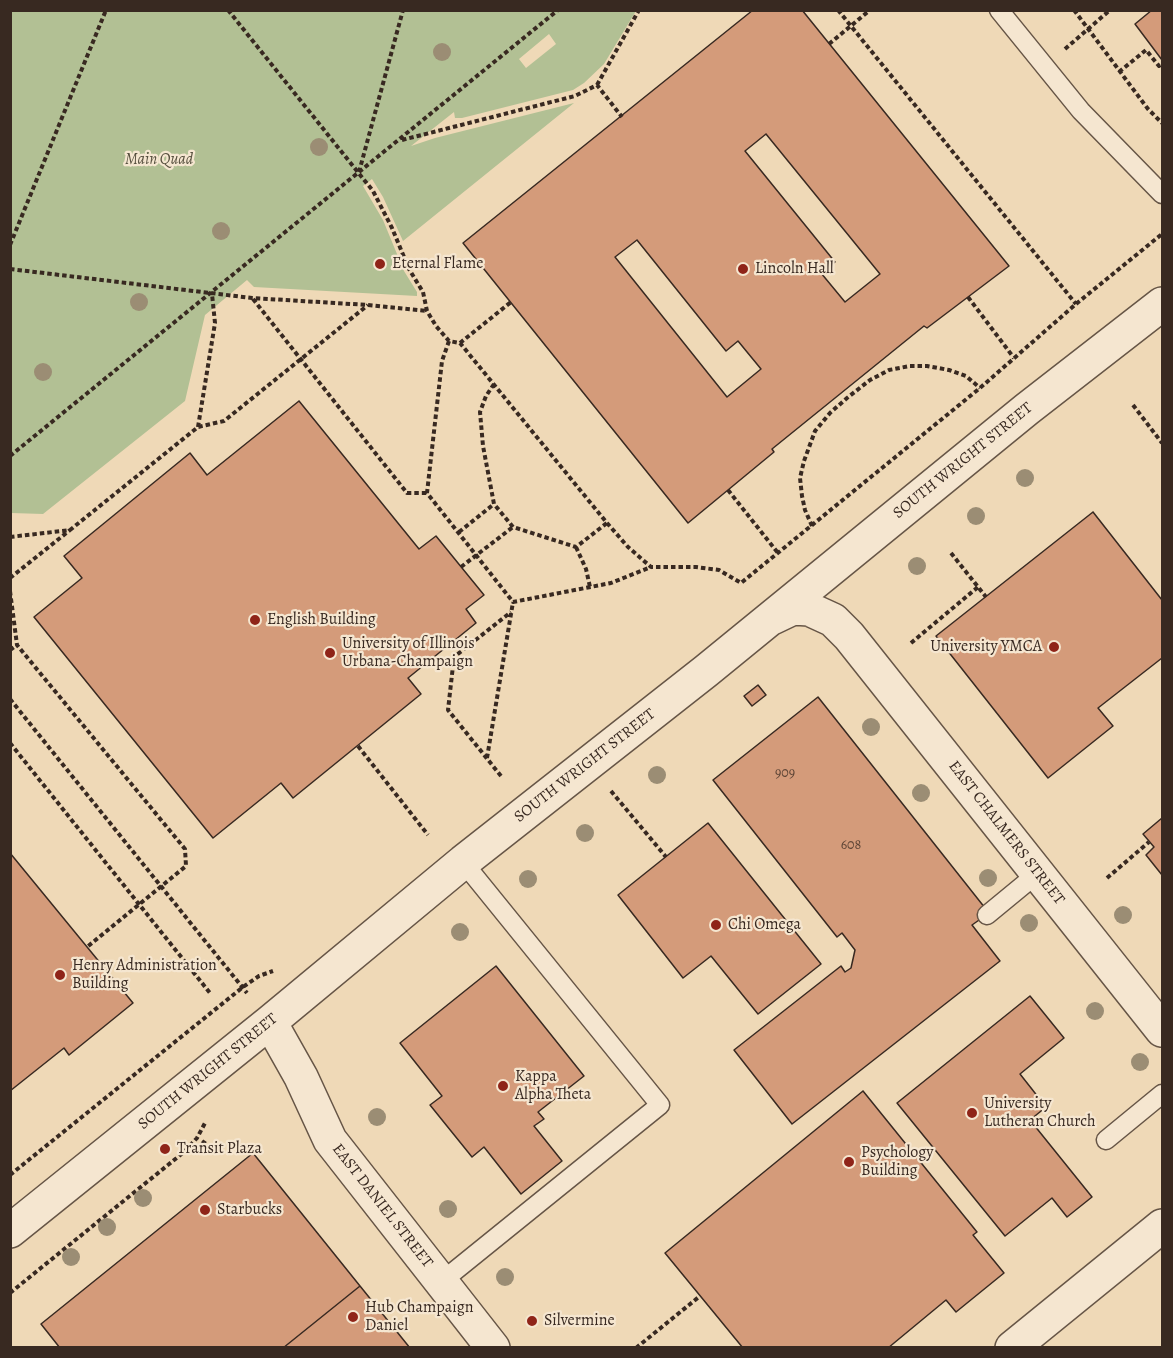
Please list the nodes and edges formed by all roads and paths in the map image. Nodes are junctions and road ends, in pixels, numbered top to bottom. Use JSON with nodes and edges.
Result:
{"nodes":[{"id":1,"x":106,"y":10,"type":"edge"},
{"id":2,"x":228,"y":10,"type":"edge"},
{"id":3,"x":403,"y":10,"type":"edge"},
{"id":4,"x":558,"y":10,"type":"edge"},
{"id":5,"x":639,"y":10,"type":"edge"},
{"id":6,"x":838,"y":10,"type":"edge"},
{"id":7,"x":870,"y":10,"type":"edge"},
{"id":8,"x":999,"y":10,"type":"edge"},
{"id":9,"x":1074,"y":10,"type":"edge"},
{"id":10,"x":1110,"y":10,"type":"edge"},
{"id":11,"x":851,"y":27,"type":"junction"},
{"id":12,"x":1087,"y":28,"type":"junction"},
{"id":13,"x":829,"y":44,"type":"dead end"},
{"id":14,"x":1162,"y":63,"type":"edge"},
{"id":15,"x":1044,"y":67,"type":"junction"},
{"id":16,"x":1119,"y":72,"type":"junction"},
{"id":17,"x":597,"y":85,"type":"junction"},
{"id":18,"x":622,"y":117,"type":"dead end"},
{"id":19,"x":1162,"y":123,"type":"edge"},
{"id":20,"x":398,"y":141,"type":"junction"},
{"id":21,"x":359,"y":172,"type":"junction"},
{"id":22,"x":1162,"y":194,"type":"edge"},
{"id":23,"x":1162,"y":234,"type":"edge"},
{"id":24,"x":10,"y":245,"type":"edge"},
{"id":25,"x":10,"y":269,"type":"edge"},
{"id":26,"x":212,"y":294,"type":"junction"},
{"id":27,"x":968,"y":297,"type":"dead end"},
{"id":28,"x":252,"y":298,"type":"junction"},
{"id":29,"x":511,"y":302,"type":"dead end"},
{"id":30,"x":1076,"y":304,"type":"junction"},
{"id":31,"x":1162,"y":304,"type":"edge"},
{"id":32,"x":368,"y":305,"type":"junction"},
{"id":33,"x":427,"y":311,"type":"junction"},
{"id":34,"x":449,"y":341,"type":"junction"},
{"id":35,"x":460,"y":343,"type":"junction"},
{"id":36,"x":1014,"y":358,"type":"junction"},
{"id":37,"x":300,"y":360,"type":"junction"},
{"id":38,"x":494,"y":384,"type":"junction"},
{"id":39,"x":980,"y":388,"type":"junction"},
{"id":40,"x":842,"y":392,"type":"dead end"},
{"id":41,"x":847,"y":398,"type":"junction"},
{"id":42,"x":1133,"y":405,"type":"dead end"},
{"id":43,"x":198,"y":427,"type":"junction"},
{"id":44,"x":1162,"y":443,"type":"edge"},
{"id":45,"x":10,"y":456,"type":"edge"},
{"id":46,"x":728,"y":490,"type":"dead end"},
{"id":47,"x":427,"y":493,"type":"junction"},
{"id":48,"x":494,"y":504,"type":"junction"},
{"id":49,"x":608,"y":524,"type":"junction"},
{"id":50,"x":812,"y":526,"type":"junction"},
{"id":51,"x":513,"y":527,"type":"junction"},
{"id":52,"x":70,"y":530,"type":"junction"},
{"id":53,"x":459,"y":532,"type":"junction"},
{"id":54,"x":10,"y":537,"type":"edge"},
{"id":55,"x":576,"y":547,"type":"junction"},
{"id":56,"x":778,"y":553,"type":"junction"},
{"id":57,"x":951,"y":553,"type":"dead end"},
{"id":58,"x":476,"y":555,"type":"junction"},
{"id":59,"x":839,"y":561,"type":"junction"},
{"id":60,"x":461,"y":567,"type":"dead end"},
{"id":61,"x":651,"y":567,"type":"junction"},
{"id":62,"x":10,"y":578,"type":"edge"},
{"id":63,"x":590,"y":586,"type":"junction"},
{"id":64,"x":978,"y":587,"type":"junction"},
{"id":65,"x":10,"y":591,"type":"edge"},
{"id":66,"x":986,"y":597,"type":"dead end"},
{"id":67,"x":513,"y":602,"type":"junction"},
{"id":68,"x":511,"y":612,"type":"junction"},
{"id":69,"x":769,"y":619,"type":"junction"},
{"id":70,"x":849,"y":636,"type":"junction"},
{"id":71,"x":911,"y":643,"type":"dead end"},
{"id":72,"x":17,"y":645,"type":"junction"},
{"id":73,"x":10,"y":650,"type":"edge"},
{"id":74,"x":10,"y":699,"type":"edge"},
{"id":75,"x":10,"y":743,"type":"edge"},
{"id":76,"x":358,"y":746,"type":"dead end"},
{"id":77,"x":486,"y":759,"type":"junction"},
{"id":78,"x":589,"y":762,"type":"junction"},
{"id":79,"x":501,"y":776,"type":"dead end"},
{"id":80,"x":428,"y":835,"type":"dead end"},
{"id":81,"x":1149,"y":842,"type":"dead end"},
{"id":82,"x":666,"y":857,"type":"dead end"},
{"id":83,"x":463,"y":862,"type":"junction"},
{"id":84,"x":1038,"y":873,"type":"junction"},
{"id":85,"x":1107,"y":878,"type":"dead end"},
{"id":86,"x":162,"y":886,"type":"junction"},
{"id":87,"x":139,"y":904,"type":"junction"},
{"id":88,"x":987,"y":915,"type":"dead end"},
{"id":89,"x":87,"y":947,"type":"dead end"},
{"id":90,"x":281,"y":967,"type":"dead end"},
{"id":91,"x":243,"y":987,"type":"junction"},
{"id":92,"x":210,"y":993,"type":"dead end"},
{"id":93,"x":270,"y":1022,"type":"junction"},
{"id":94,"x":1162,"y":1030,"type":"edge"},
{"id":95,"x":1162,"y":1094,"type":"edge"},
{"id":96,"x":208,"y":1116,"type":"dead end"},
{"id":97,"x":1106,"y":1140,"type":"dead end"},
{"id":98,"x":202,"y":1142,"type":"dead end"},
{"id":99,"x":210,"y":1147,"type":"dead end"},
{"id":100,"x":10,"y":1175,"type":"edge"},
{"id":101,"x":1162,"y":1226,"type":"edge"},
{"id":102,"x":10,"y":1231,"type":"edge"},
{"id":103,"x":441,"y":1282,"type":"junction"},
{"id":104,"x":10,"y":1293,"type":"edge"},
{"id":105,"x":700,"y":1296,"type":"dead end"},
{"id":106,"x":493,"y":1347,"type":"edge"},
{"id":107,"x":636,"y":1347,"type":"edge"},
{"id":108,"x":1012,"y":1347,"type":"edge"}],
"edges":[{"from":1,"to":24,"type":"path"},
{"from":2,"to":21,"type":"path"},
{"from":3,"to":21,"type":"path"},
{"from":4,"to":20,"type":"path"},
{"from":5,"to":17,"type":"path"},
{"from":6,"to":11,"type":"path"},
{"from":7,"to":11,"type":"path"},
{"from":8,"to":15,"type":"lane"},
{"from":9,"to":12,"type":"path"},
{"from":10,"to":12,"type":"path"},
{"from":11,"to":13,"type":"path"},
{"from":11,"to":30,"type":"path"},
{"from":12,"to":15,"type":"path"},
{"from":12,"to":16,"type":"path"},
{"from":14,"to":16,"type":"path"},
{"from":15,"to":22,"type":"lane"},
{"from":16,"to":19,"type":"path"},
{"from":17,"to":18,"type":"path"},
{"from":17,"to":20,"type":"path"},
{"from":20,"to":21,"type":"path"},
{"from":21,"to":26,"type":"path"},
{"from":21,"to":33,"type":"path"},
{"from":23,"to":30,"type":"path"},
{"from":25,"to":26,"type":"path"},
{"from":26,"to":28,"type":"path"},
{"from":26,"to":43,"type":"path"},
{"from":26,"to":45,"type":"path"},
{"from":27,"to":36,"type":"path"},
{"from":28,"to":32,"type":"path"},
{"from":28,"to":37,"type":"path"},
{"from":29,"to":35,"type":"path"},
{"from":30,"to":36,"type":"path"},
{"from":31,"to":59,"type":"street","name":"SOUTH WRIGHT STREET"},
{"from":32,"to":33,"type":"path"},
{"from":32,"to":37,"type":"path"},
{"from":33,"to":34,"type":"path"},
{"from":34,"to":35,"type":"path"},
{"from":34,"to":47,"type":"path"},
{"from":35,"to":38,"type":"path"},
{"from":36,"to":39,"type":"path"},
{"from":37,"to":43,"type":"path"},
{"from":37,"to":47,"type":"path"},
{"from":38,"to":48,"type":"path"},
{"from":38,"to":49,"type":"path"},
{"from":39,"to":41,"type":"path"},
{"from":39,"to":50,"type":"path"},
{"from":40,"to":41,"type":"path"},
{"from":41,"to":50,"type":"path"},
{"from":42,"to":44,"type":"path"},
{"from":43,"to":52,"type":"path"},
{"from":46,"to":56,"type":"path"},
{"from":47,"to":53,"type":"path"},
{"from":48,"to":51,"type":"path"},
{"from":48,"to":53,"type":"path"},
{"from":49,"to":55,"type":"path"},
{"from":49,"to":61,"type":"path"},
{"from":50,"to":56,"type":"path"},
{"from":51,"to":55,"type":"path"},
{"from":51,"to":58,"type":"path"},
{"from":52,"to":54,"type":"path"},
{"from":52,"to":62,"type":"path"},
{"from":53,"to":58,"type":"path"},
{"from":55,"to":63,"type":"path"},
{"from":56,"to":61,"type":"path"},
{"from":57,"to":64,"type":"path"},
{"from":58,"to":60,"type":"path"},
{"from":58,"to":67,"type":"path"},
{"from":59,"to":69,"type":"street","name":"SOUTH WRIGHT STREET"},
{"from":59,"to":70,"type":"street","name":"EAST CHALMERS STREET"},
{"from":61,"to":63,"type":"path"},
{"from":63,"to":67,"type":"path"},
{"from":64,"to":66,"type":"path"},
{"from":64,"to":71,"type":"path"},
{"from":65,"to":72,"type":"path"},
{"from":67,"to":68,"type":"path"},
{"from":68,"to":77,"type":"path"},
{"from":68,"to":77,"type":"path"},
{"from":69,"to":70,"type":"street","name":"EAST CHALMERS STREET"},
{"from":69,"to":78,"type":"street","name":"SOUTH WRIGHT STREET"},
{"from":70,"to":84,"type":"street","name":"EAST CHALMERS STREET"},
{"from":72,"to":73,"type":"path"},
{"from":72,"to":86,"type":"path"},
{"from":74,"to":86,"type":"path"},
{"from":75,"to":87,"type":"path"},
{"from":76,"to":80,"type":"path"},
{"from":77,"to":79,"type":"path"},
{"from":78,"to":82,"type":"path"},
{"from":78,"to":83,"type":"street","name":"SOUTH WRIGHT STREET"},
{"from":81,"to":85,"type":"path"},
{"from":83,"to":93,"type":"street","name":"SOUTH WRIGHT STREET"},
{"from":83,"to":103,"type":"lane"},
{"from":84,"to":88,"type":"lane"},
{"from":84,"to":94,"type":"street","name":"EAST CHALMERS STREET"},
{"from":86,"to":87,"type":"path"},
{"from":86,"to":91,"type":"path"},
{"from":87,"to":89,"type":"path"},
{"from":87,"to":92,"type":"path"},
{"from":90,"to":91,"type":"path"},
{"from":91,"to":93,"type":"path"},
{"from":91,"to":100,"type":"path"},
{"from":93,"to":102,"type":"street","name":"SOUTH WRIGHT STREET"},
{"from":93,"to":103,"type":"street","name":"EAST DANIEL STREET"},
{"from":95,"to":97,"type":"lane"},
{"from":96,"to":104,"type":"path"},
{"from":98,"to":99,"type":"path"},
{"from":101,"to":108,"type":"street"},
{"from":103,"to":106,"type":"street","name":"EAST DANIEL STREET"},
{"from":105,"to":107,"type":"path"}]}
